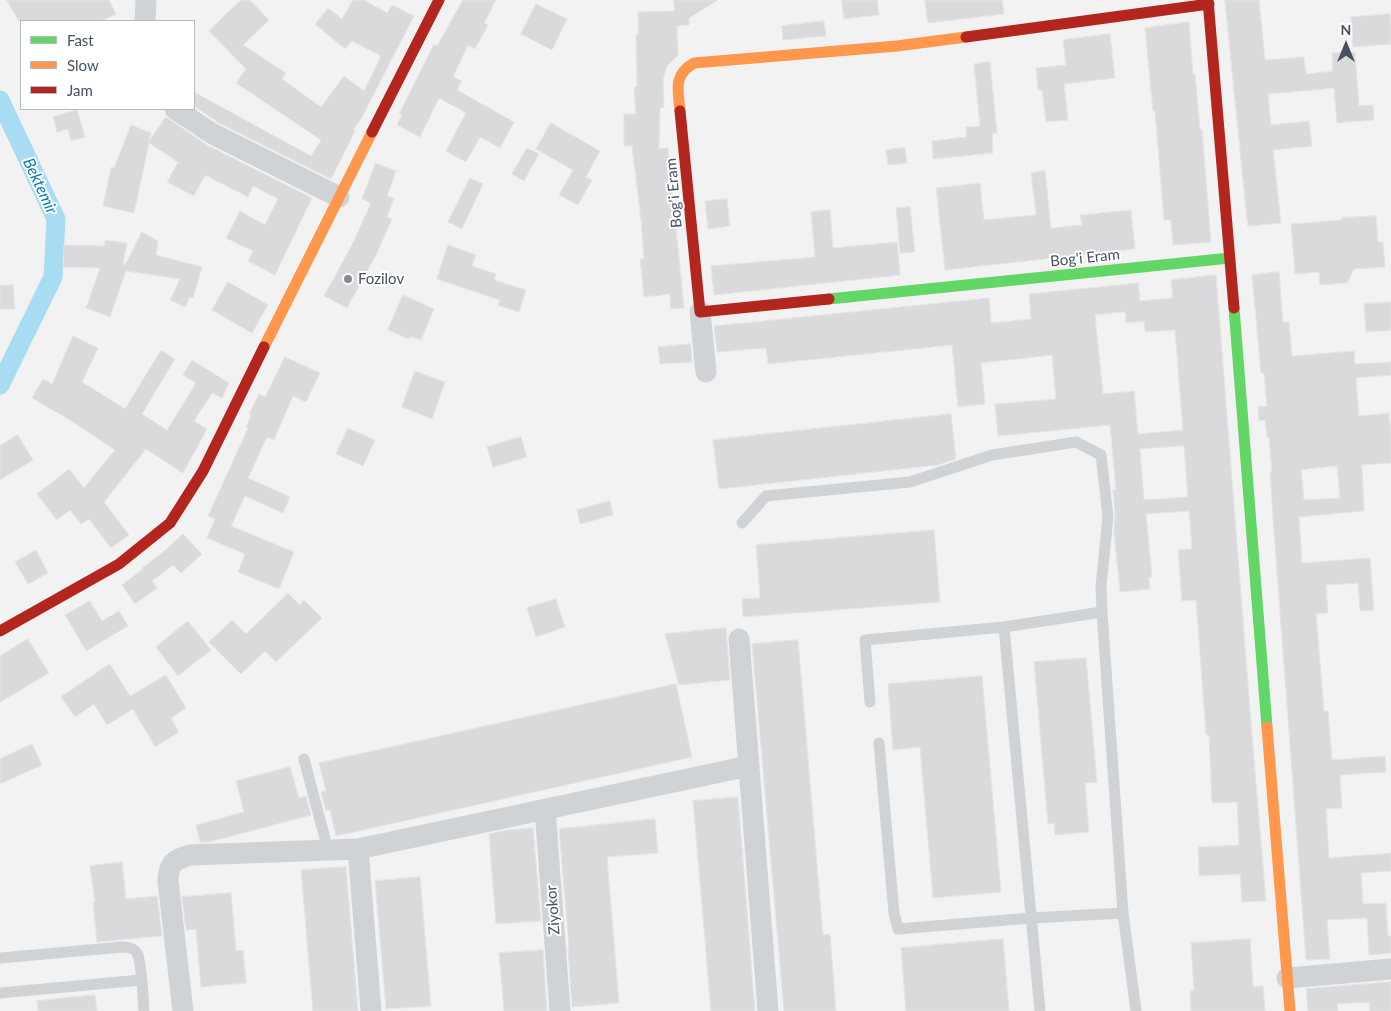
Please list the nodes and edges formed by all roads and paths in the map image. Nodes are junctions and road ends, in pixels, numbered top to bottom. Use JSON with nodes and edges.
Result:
{"nodes":[{"id":1,"x":146,"y":0,"type":"edge"},
{"id":2,"x":439,"y":0,"type":"edge"},
{"id":3,"x":1208,"y":2,"type":"edge"},
{"id":4,"x":145,"y":20,"type":"edge"},
{"id":5,"x":177,"y":110,"type":"edge"},
{"id":6,"x":339,"y":197,"type":"junction"},
{"id":7,"x":1230,"y":258,"type":"junction"},
{"id":8,"x":700,"y":312,"type":"junction"},
{"id":9,"x":706,"y":372,"type":"dead end"},
{"id":10,"x":742,"y":523,"type":"dead end"},
{"id":11,"x":1102,"y":612,"type":"junction"},
{"id":12,"x":1004,"y":627,"type":"junction"},
{"id":13,"x":0,"y":631,"type":"edge"},
{"id":14,"x":739,"y":638,"type":"dead end"},
{"id":15,"x":870,"y":702,"type":"dead end"},
{"id":16,"x":878,"y":743,"type":"dead end"},
{"id":17,"x":304,"y":760,"type":"dead end"},
{"id":18,"x":749,"y":766,"type":"junction"},
{"id":19,"x":545,"y":810,"type":"junction"},
{"id":20,"x":358,"y":849,"type":"junction"},
{"id":21,"x":328,"y":850,"type":"junction"},
{"id":22,"x":1123,"y":913,"type":"junction"},
{"id":23,"x":1031,"y":918,"type":"junction"},
{"id":24,"x":0,"y":958,"type":"edge"},
{"id":25,"x":1391,"y":969,"type":"edge"},
{"id":26,"x":1287,"y":978,"type":"junction"},
{"id":27,"x":141,"y":980,"type":"junction"},
{"id":28,"x":0,"y":994,"type":"edge"},
{"id":29,"x":144,"y":1011,"type":"edge"},
{"id":30,"x":183,"y":1011,"type":"edge"},
{"id":31,"x":371,"y":1011,"type":"edge"},
{"id":32,"x":560,"y":1011,"type":"edge"},
{"id":33,"x":768,"y":1011,"type":"edge"},
{"id":34,"x":1040,"y":1011,"type":"edge"},
{"id":35,"x":1136,"y":1011,"type":"edge"},
{"id":36,"x":1290,"y":1011,"type":"edge"}],
"edges":[{"from":1,"to":4,"type":"street"},
{"from":2,"to":6,"type":"street"},
{"from":3,"to":7,"type":"street"},
{"from":3,"to":8,"type":"street","name":"Bog'i Eram"},
{"from":5,"to":6,"type":"street"},
{"from":6,"to":13,"type":"street"},
{"from":7,"to":8,"type":"street","name":"Bog'i Eram"},
{"from":7,"to":26,"type":"street"},
{"from":8,"to":9,"type":"street"},
{"from":10,"to":11,"type":"lane"},
{"from":11,"to":12,"type":"lane"},
{"from":11,"to":22,"type":"lane"},
{"from":12,"to":15,"type":"lane"},
{"from":12,"to":23,"type":"lane"},
{"from":14,"to":18,"type":"street"},
{"from":16,"to":23,"type":"lane"},
{"from":17,"to":21,"type":"lane"},
{"from":18,"to":19,"type":"street"},
{"from":18,"to":33,"type":"street"},
{"from":19,"to":20,"type":"street"},
{"from":19,"to":32,"type":"street","name":"Ziyokor"},
{"from":20,"to":21,"type":"street"},
{"from":20,"to":31,"type":"street"},
{"from":21,"to":30,"type":"street"},
{"from":22,"to":23,"type":"lane"},
{"from":22,"to":35,"type":"lane"},
{"from":23,"to":34,"type":"lane"},
{"from":24,"to":27,"type":"lane"},
{"from":25,"to":26,"type":"street"},
{"from":26,"to":36,"type":"street"},
{"from":27,"to":28,"type":"lane"},
{"from":27,"to":29,"type":"lane"}]}
